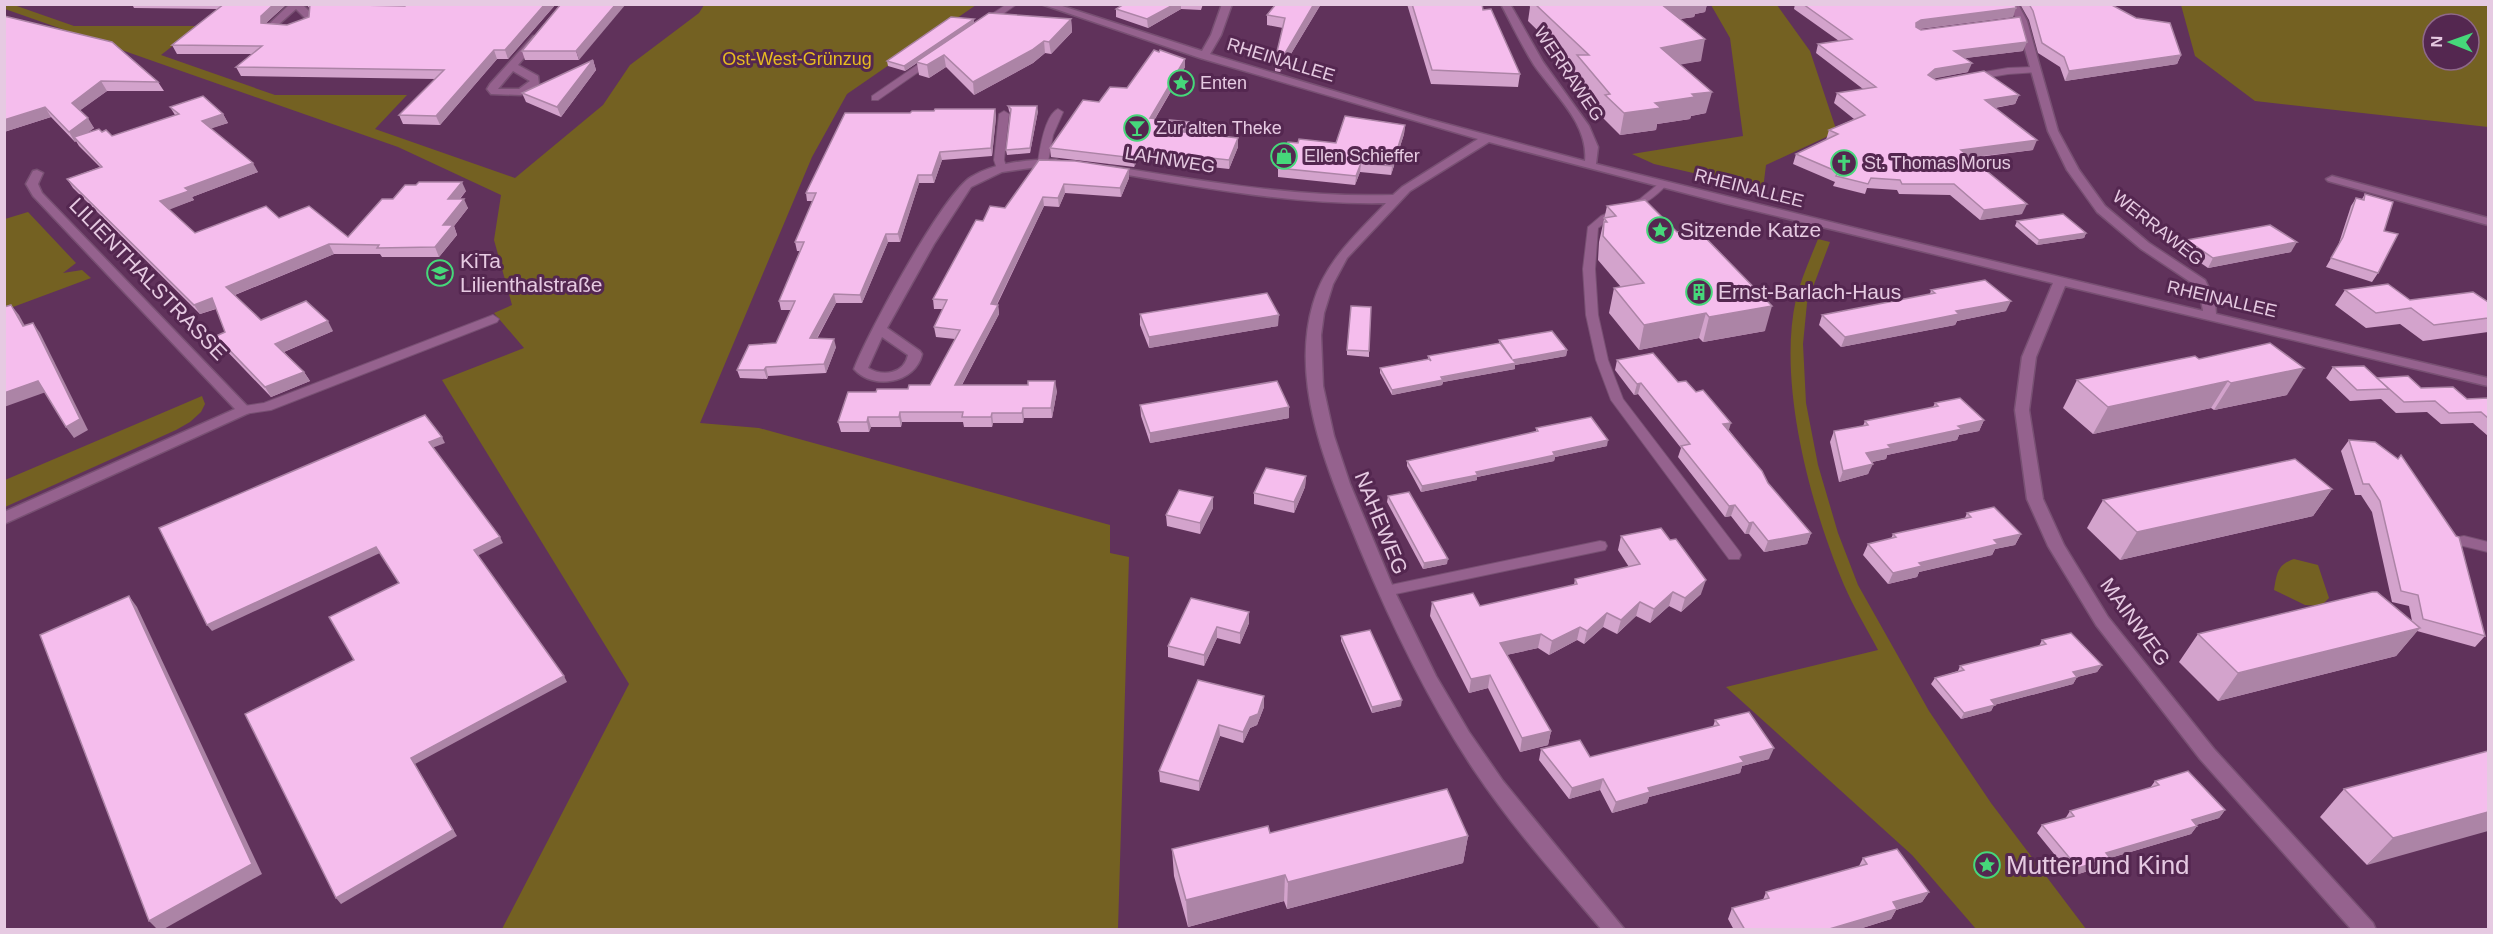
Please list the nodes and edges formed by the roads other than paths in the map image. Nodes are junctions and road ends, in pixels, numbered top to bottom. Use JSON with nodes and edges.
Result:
{"nodes":[{"id":1,"x":1013,"y":4,"type":"edge"},
{"id":2,"x":1045,"y":4,"type":"edge"},
{"id":3,"x":1227,"y":4,"type":"edge"},
{"id":4,"x":1505,"y":4,"type":"edge"},
{"id":5,"x":2013,"y":4,"type":"edge"},
{"id":6,"x":544,"y":28,"type":"edge"},
{"id":7,"x":972,"y":31,"type":"edge"},
{"id":8,"x":943,"y":51,"type":"edge"},
{"id":9,"x":1204,"y":56,"type":"junction"},
{"id":10,"x":512,"y":66,"type":"dead end"},
{"id":11,"x":2036,"y":70,"type":"junction"},
{"id":12,"x":1965,"y":79,"type":"edge"},
{"id":13,"x":874,"y":98,"type":"dead end"},
{"id":14,"x":1058,"y":112,"type":"dead end"},
{"id":15,"x":1004,"y":114,"type":"dead end"},
{"id":16,"x":1486,"y":139,"type":"junction"},
{"id":17,"x":1042,"y":162,"type":"junction"},
{"id":18,"x":1068,"y":163,"type":"edge"},
{"id":19,"x":1590,"y":166,"type":"junction"},
{"id":20,"x":1098,"y":167,"type":"edge"},
{"id":21,"x":1002,"y":170,"type":"junction"},
{"id":22,"x":37,"y":173,"type":"dead end"},
{"id":23,"x":2332,"y":179,"type":"dead end"},
{"id":24,"x":1662,"y":184,"type":"junction"},
{"id":25,"x":1395,"y":199,"type":"junction"},
{"id":26,"x":2488,"y":222,"type":"edge"},
{"id":27,"x":2060,"y":280,"type":"junction"},
{"id":28,"x":2210,"y":315,"type":"junction"},
{"id":29,"x":493,"y":319,"type":"dead end"},
{"id":30,"x":880,"y":329,"type":"junction"},
{"id":31,"x":2488,"y":382,"type":"edge"},
{"id":32,"x":244,"y":410,"type":"junction"},
{"id":33,"x":4,"y":519,"type":"edge"},
{"id":34,"x":2464,"y":541,"type":"dead end"},
{"id":35,"x":1600,"y":546,"type":"dead end"},
{"id":36,"x":2488,"y":547,"type":"edge"},
{"id":37,"x":1734,"y":555,"type":"dead end"},
{"id":38,"x":1386,"y":591,"type":"junction"},
{"id":39,"x":1615,"y":930,"type":"edge"},
{"id":40,"x":2366,"y":930,"type":"edge"}],
"edges":[{"from":1,"to":7,"type":"lane"},
{"from":2,"to":9,"type":"street","name":"RHEINALLEE"},
{"from":3,"to":9,"type":"street"},
{"from":4,"to":19,"type":"street","name":"WERRAWEG"},
{"from":5,"to":11,"type":"street","name":"WERRAWEG"},
{"from":6,"to":10,"type":"street"},
{"from":8,"to":13,"type":"lane"},
{"from":9,"to":16,"type":"street","name":"RHEINALLEE"},
{"from":11,"to":12,"type":"lane"},
{"from":11,"to":28,"type":"street","name":"WERRAWEG"},
{"from":14,"to":17,"type":"lane"},
{"from":15,"to":21,"type":"lane"},
{"from":16,"to":19,"type":"street","name":"RHEINALLEE"},
{"from":16,"to":25,"type":"street","name":"NAHEWEG"},
{"from":17,"to":18,"type":"street"},
{"from":17,"to":21,"type":"street"},
{"from":19,"to":24,"type":"street","name":"RHEINALLEE"},
{"from":20,"to":25,"type":"street","name":"LAHNWEG"},
{"from":21,"to":30,"type":"street"},
{"from":22,"to":32,"type":"street","name":"LILIENTHALSTRASSE"},
{"from":23,"to":26,"type":"street"},
{"from":24,"to":27,"type":"street","name":"RHEINALLEE"},
{"from":24,"to":37,"type":"lane"},
{"from":25,"to":38,"type":"street","name":"NAHEWEG"},
{"from":27,"to":28,"type":"street","name":"RHEINALLEE"},
{"from":27,"to":40,"type":"street","name":"MAINWEG"},
{"from":28,"to":31,"type":"street","name":"RHEINALLEE"},
{"from":29,"to":32,"type":"lane"},
{"from":30,"to":30,"type":"street"},
{"from":32,"to":33,"type":"street"},
{"from":34,"to":36,"type":"lane"},
{"from":35,"to":38,"type":"lane"},
{"from":38,"to":39,"type":"street","name":"NAHEWEG"}]}
